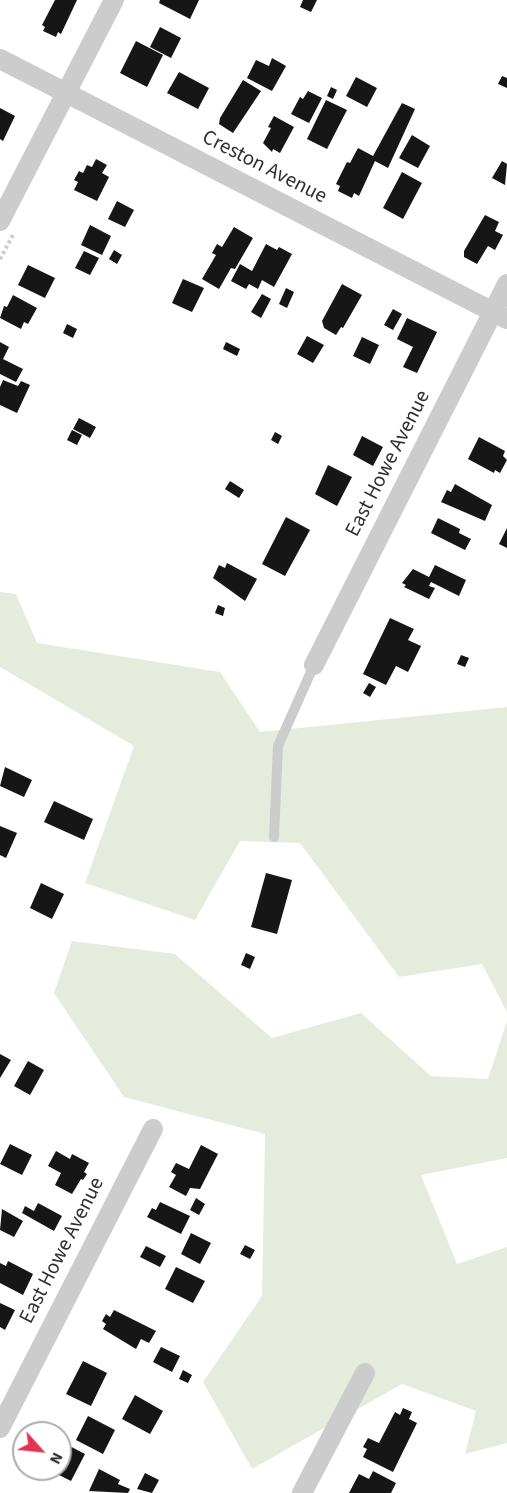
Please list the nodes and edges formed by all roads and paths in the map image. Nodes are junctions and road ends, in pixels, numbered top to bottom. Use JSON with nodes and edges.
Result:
{"nodes":[{"id":1,"x":114,"y":0,"type":"edge"},
{"id":2,"x":0,"y":60,"type":"edge"},
{"id":3,"x":66,"y":93,"type":"junction"},
{"id":4,"x":0,"y":221,"type":"edge"},
{"id":5,"x":507,"y":284,"type":"edge"},
{"id":6,"x":500,"y":316,"type":"edge"},
{"id":7,"x":314,"y":665,"type":"joint"},
{"id":8,"x":274,"y":837,"type":"dead end"},
{"id":9,"x":153,"y":1129,"type":"dead end"},
{"id":10,"x":365,"y":1373,"type":"dead end"},
{"id":11,"x":0,"y":1428,"type":"edge"},
{"id":12,"x":302,"y":1493,"type":"edge"}],
"edges":[{"from":1,"to":3,"type":"street"},
{"from":2,"to":3,"type":"street","name":"Creston Avenue"},
{"from":3,"to":4,"type":"street"},
{"from":3,"to":6,"type":"street","name":"Creston Avenue"},
{"from":5,"to":6,"type":"street","name":"East Howe Avenue"},
{"from":6,"to":7,"type":"street","name":"East Howe Avenue"},
{"from":7,"to":8,"type":"lane"},
{"from":9,"to":11,"type":"street","name":"East Howe Avenue"},
{"from":10,"to":12,"type":"street"}]}
